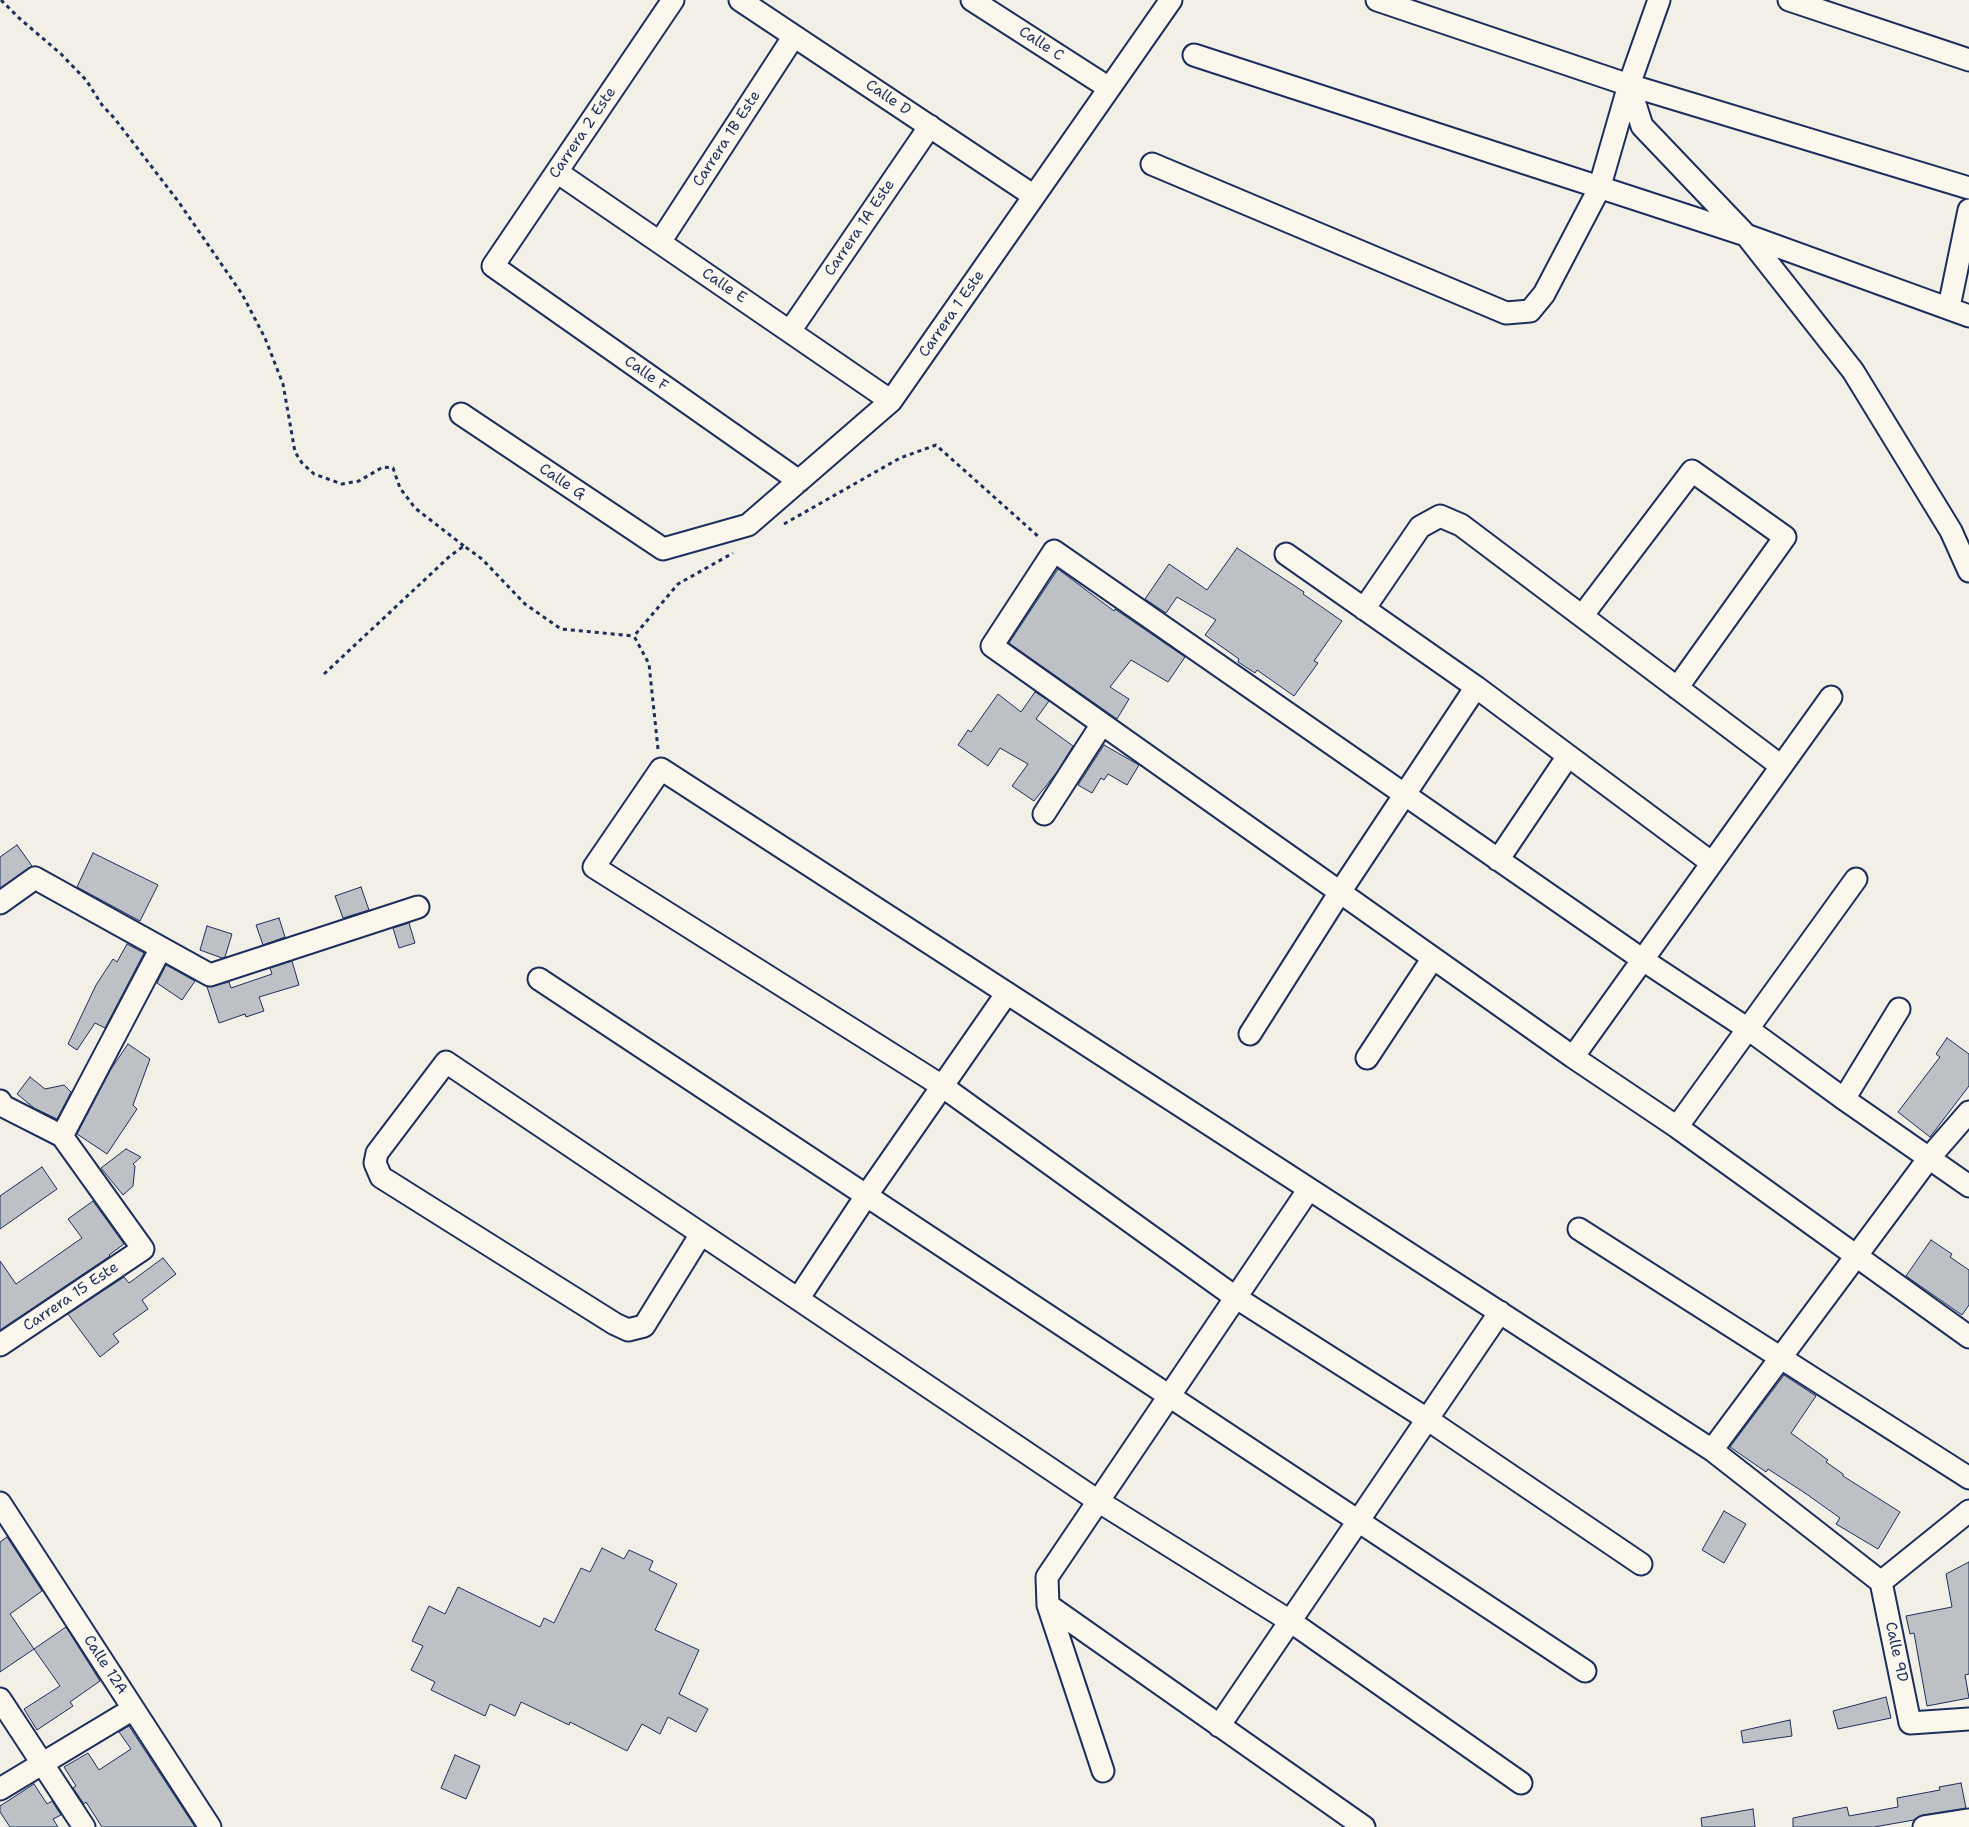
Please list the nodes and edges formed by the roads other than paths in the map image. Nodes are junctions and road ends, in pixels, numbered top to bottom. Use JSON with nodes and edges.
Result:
{"nodes":[{"id":1,"x":673,"y":0,"type":"edge"},
{"id":2,"x":740,"y":0,"type":"edge"},
{"id":3,"x":972,"y":0,"type":"edge"},
{"id":4,"x":1171,"y":0,"type":"edge"},
{"id":5,"x":1377,"y":0,"type":"edge"},
{"id":6,"x":1659,"y":0,"type":"edge"},
{"id":7,"x":1789,"y":0,"type":"edge"},
{"id":8,"x":794,"y":36,"type":"junction"},
{"id":9,"x":1194,"y":55,"type":"dead end"},
{"id":10,"x":1969,"y":60,"type":"edge"},
{"id":11,"x":1629,"y":85,"type":"junction"},
{"id":12,"x":1109,"y":88,"type":"junction"},
{"id":13,"x":930,"y":126,"type":"junction"},
{"id":14,"x":1152,"y":164,"type":"dead end"},
{"id":15,"x":557,"y":172,"type":"junction"},
{"id":16,"x":1969,"y":188,"type":"edge"},
{"id":17,"x":1599,"y":189,"type":"junction"},
{"id":18,"x":1034,"y":196,"type":"junction"},
{"id":19,"x":1969,"y":210,"type":"edge"},
{"id":20,"x":1746,"y":235,"type":"junction"},
{"id":21,"x":660,"y":242,"type":"junction"},
{"id":22,"x":493,"y":266,"type":"joint"},
{"id":23,"x":1949,"y":307,"type":"junction"},
{"id":24,"x":1969,"y":316,"type":"edge"},
{"id":25,"x":790,"y":331,"type":"junction"},
{"id":26,"x":892,"y":401,"type":"junction"},
{"id":27,"x":461,"y":414,"type":"dead end"},
{"id":28,"x":799,"y":481,"type":"junction"},
{"id":29,"x":663,"y":549,"type":"joint"},
{"id":30,"x":1286,"y":554,"type":"dead end"},
{"id":31,"x":1969,"y":571,"type":"edge"},
{"id":32,"x":1364,"y":609,"type":"junction"},
{"id":33,"x":1582,"y":616,"type":"junction"},
{"id":34,"x":1476,"y":687,"type":"junction"},
{"id":35,"x":1677,"y":688,"type":"junction"},
{"id":36,"x":1831,"y":697,"type":"dead end"},
{"id":37,"x":1102,"y":724,"type":"junction"},
{"id":38,"x":1568,"y":756,"type":"junction"},
{"id":39,"x":1781,"y":766,"type":"junction"},
{"id":40,"x":1405,"y":795,"type":"junction"},
{"id":41,"x":1044,"y":814,"type":"dead end"},
{"id":42,"x":1498,"y":860,"type":"junction"},
{"id":43,"x":1712,"y":864,"type":"junction"},
{"id":44,"x":1856,"y":880,"type":"dead end"},
{"id":45,"x":1340,"y":892,"type":"junction"},
{"id":46,"x":0,"y":903,"type":"edge"},
{"id":47,"x":418,"y":907,"type":"dead end"},
{"id":48,"x":161,"y":948,"type":"junction"},
{"id":49,"x":1434,"y":958,"type":"junction"},
{"id":50,"x":1643,"y":960,"type":"junction"},
{"id":51,"x":539,"y":979,"type":"dead end"},
{"id":52,"x":1007,"y":993,"type":"junction"},
{"id":53,"x":1899,"y":1009,"type":"dead end"},
{"id":54,"x":1748,"y":1029,"type":"junction"},
{"id":55,"x":1250,"y":1034,"type":"dead end"},
{"id":56,"x":1573,"y":1057,"type":"junction"},
{"id":57,"x":1367,"y":1058,"type":"dead end"},
{"id":58,"x":942,"y":1086,"type":"junction"},
{"id":59,"x":1844,"y":1099,"type":"junction"},
{"id":60,"x":0,"y":1101,"type":"edge"},
{"id":61,"x":1969,"y":1112,"type":"edge"},
{"id":62,"x":1677,"y":1127,"type":"junction"},
{"id":63,"x":62,"y":1136,"type":"junction"},
{"id":64,"x":1929,"y":1158,"type":"junction"},
{"id":65,"x":1969,"y":1186,"type":"edge"},
{"id":66,"x":1309,"y":1189,"type":"junction"},
{"id":67,"x":866,"y":1196,"type":"junction"},
{"id":68,"x":1579,"y":1228,"type":"dead end"},
{"id":69,"x":702,"y":1234,"type":"junction"},
{"id":70,"x":1856,"y":1257,"type":"junction"},
{"id":71,"x":1235,"y":1297,"type":"junction"},
{"id":72,"x":798,"y":1299,"type":"junction"},
{"id":73,"x":1500,"y":1312,"type":"junction"},
{"id":74,"x":1969,"y":1337,"type":"edge"},
{"id":75,"x":0,"y":1344,"type":"edge"},
{"id":76,"x":1780,"y":1358,"type":"junction"},
{"id":77,"x":1169,"y":1397,"type":"junction"},
{"id":78,"x":1427,"y":1420,"type":"junction"},
{"id":79,"x":1712,"y":1450,"type":"junction"},
{"id":80,"x":1969,"y":1478,"type":"edge"},
{"id":81,"x":1098,"y":1501,"type":"junction"},
{"id":82,"x":0,"y":1504,"type":"edge"},
{"id":83,"x":1969,"y":1511,"type":"edge"},
{"id":84,"x":1358,"y":1520,"type":"junction"},
{"id":85,"x":1641,"y":1564,"type":"dead end"},
{"id":86,"x":1881,"y":1582,"type":"junction"},
{"id":87,"x":1048,"y":1605,"type":"junction"},
{"id":88,"x":1290,"y":1621,"type":"junction"},
{"id":89,"x":1585,"y":1671,"type":"dead end"},
{"id":90,"x":0,"y":1699,"type":"edge"},
{"id":91,"x":133,"y":1709,"type":"junction"},
{"id":92,"x":1968,"y":1723,"type":"edge"},
{"id":93,"x":1219,"y":1726,"type":"junction"},
{"id":94,"x":43,"y":1763,"type":"junction"},
{"id":95,"x":1103,"y":1771,"type":"dead end"},
{"id":96,"x":1521,"y":1784,"type":"dead end"},
{"id":97,"x":0,"y":1789,"type":"edge"},
{"id":98,"x":1969,"y":1820,"type":"edge"},
{"id":99,"x":84,"y":1827,"type":"edge"},
{"id":100,"x":210,"y":1827,"type":"edge"},
{"id":101,"x":1364,"y":1827,"type":"edge"},
{"id":102,"x":1924,"y":1827,"type":"edge"}],
"edges":[{"from":1,"to":15,"type":"street","name":"Carrera 2 Este"},
{"from":2,"to":8,"type":"street","name":"Calle D"},
{"from":3,"to":12,"type":"street","name":"Calle C"},
{"from":4,"to":12,"type":"street","name":"Carrera 1 Este"},
{"from":5,"to":11,"type":"street"},
{"from":6,"to":11,"type":"street"},
{"from":7,"to":10,"type":"street"},
{"from":8,"to":13,"type":"street","name":"Calle D"},
{"from":8,"to":21,"type":"street","name":"Carrera 1B Este"},
{"from":9,"to":17,"type":"street"},
{"from":11,"to":16,"type":"street"},
{"from":11,"to":17,"type":"street"},
{"from":11,"to":20,"type":"street"},
{"from":12,"to":18,"type":"street","name":"Carrera 1 Este"},
{"from":13,"to":18,"type":"street","name":"Calle D"},
{"from":13,"to":25,"type":"street","name":"Carrera 1A Este"},
{"from":14,"to":17,"type":"street"},
{"from":15,"to":21,"type":"street","name":"Calle E"},
{"from":15,"to":22,"type":"street","name":"Carrera 2 Este"},
{"from":17,"to":20,"type":"street"},
{"from":18,"to":26,"type":"street","name":"Carrera 1 Este"},
{"from":19,"to":23,"type":"street"},
{"from":20,"to":23,"type":"street"},
{"from":20,"to":31,"type":"street"},
{"from":21,"to":25,"type":"street","name":"Calle E"},
{"from":22,"to":28,"type":"street","name":"Calle F"},
{"from":23,"to":24,"type":"street"},
{"from":25,"to":26,"type":"street","name":"Calle E"},
{"from":26,"to":28,"type":"street","name":"Carrera 1 Este"},
{"from":27,"to":29,"type":"street","name":"Calle G"},
{"from":28,"to":29,"type":"street","name":"Carrera 1 Este"},
{"from":30,"to":32,"type":"street"},
{"from":32,"to":33,"type":"street"},
{"from":32,"to":34,"type":"street"},
{"from":33,"to":35,"type":"street"},
{"from":33,"to":35,"type":"street"},
{"from":34,"to":38,"type":"street"},
{"from":34,"to":40,"type":"street"},
{"from":35,"to":39,"type":"street"},
{"from":36,"to":39,"type":"street"},
{"from":37,"to":40,"type":"street"},
{"from":37,"to":41,"type":"street"},
{"from":37,"to":45,"type":"street"},
{"from":38,"to":42,"type":"street"},
{"from":38,"to":43,"type":"street"},
{"from":39,"to":43,"type":"street"},
{"from":40,"to":42,"type":"street"},
{"from":40,"to":45,"type":"street"},
{"from":42,"to":50,"type":"street"},
{"from":43,"to":50,"type":"street"},
{"from":44,"to":54,"type":"street"},
{"from":45,"to":49,"type":"street"},
{"from":45,"to":55,"type":"street"},
{"from":46,"to":48,"type":"street"},
{"from":47,"to":48,"type":"street"},
{"from":48,"to":63,"type":"street"},
{"from":49,"to":56,"type":"street"},
{"from":49,"to":57,"type":"street"},
{"from":50,"to":54,"type":"street"},
{"from":50,"to":56,"type":"street"},
{"from":51,"to":67,"type":"street"},
{"from":52,"to":58,"type":"street"},
{"from":52,"to":58,"type":"street"},
{"from":52,"to":66,"type":"street"},
{"from":53,"to":59,"type":"street"},
{"from":54,"to":59,"type":"street"},
{"from":54,"to":62,"type":"street"},
{"from":56,"to":62,"type":"street"},
{"from":58,"to":67,"type":"street"},
{"from":58,"to":71,"type":"street"},
{"from":59,"to":64,"type":"street"},
{"from":60,"to":63,"type":"street"},
{"from":61,"to":64,"type":"street"},
{"from":62,"to":70,"type":"street"},
{"from":63,"to":75,"type":"street","name":"Carrera 15 Este"},
{"from":64,"to":65,"type":"street"},
{"from":64,"to":70,"type":"street"},
{"from":66,"to":71,"type":"street"},
{"from":66,"to":73,"type":"street"},
{"from":67,"to":72,"type":"street"},
{"from":67,"to":77,"type":"street"},
{"from":68,"to":76,"type":"street"},
{"from":69,"to":69,"type":"street"},
{"from":69,"to":72,"type":"street"},
{"from":70,"to":74,"type":"street"},
{"from":70,"to":76,"type":"street"},
{"from":71,"to":77,"type":"street"},
{"from":71,"to":78,"type":"street"},
{"from":72,"to":81,"type":"street"},
{"from":73,"to":78,"type":"street"},
{"from":73,"to":79,"type":"street"},
{"from":76,"to":79,"type":"street"},
{"from":76,"to":80,"type":"street"},
{"from":77,"to":81,"type":"street"},
{"from":77,"to":84,"type":"street"},
{"from":78,"to":84,"type":"street"},
{"from":78,"to":85,"type":"street"},
{"from":79,"to":86,"type":"street"},
{"from":81,"to":87,"type":"street"},
{"from":81,"to":88,"type":"street"},
{"from":82,"to":91,"type":"street","name":"Calle 12A"},
{"from":83,"to":86,"type":"street"},
{"from":84,"to":88,"type":"street"},
{"from":84,"to":89,"type":"street"},
{"from":86,"to":92,"type":"street","name":"Calle 9D"},
{"from":87,"to":93,"type":"street"},
{"from":87,"to":95,"type":"street"},
{"from":88,"to":93,"type":"street"},
{"from":88,"to":96,"type":"street"},
{"from":90,"to":94,"type":"street"},
{"from":91,"to":94,"type":"street"},
{"from":91,"to":100,"type":"street","name":"Calle 12A"},
{"from":93,"to":101,"type":"street"},
{"from":94,"to":97,"type":"street"},
{"from":94,"to":99,"type":"street"},
{"from":98,"to":102,"type":"street"}]}
